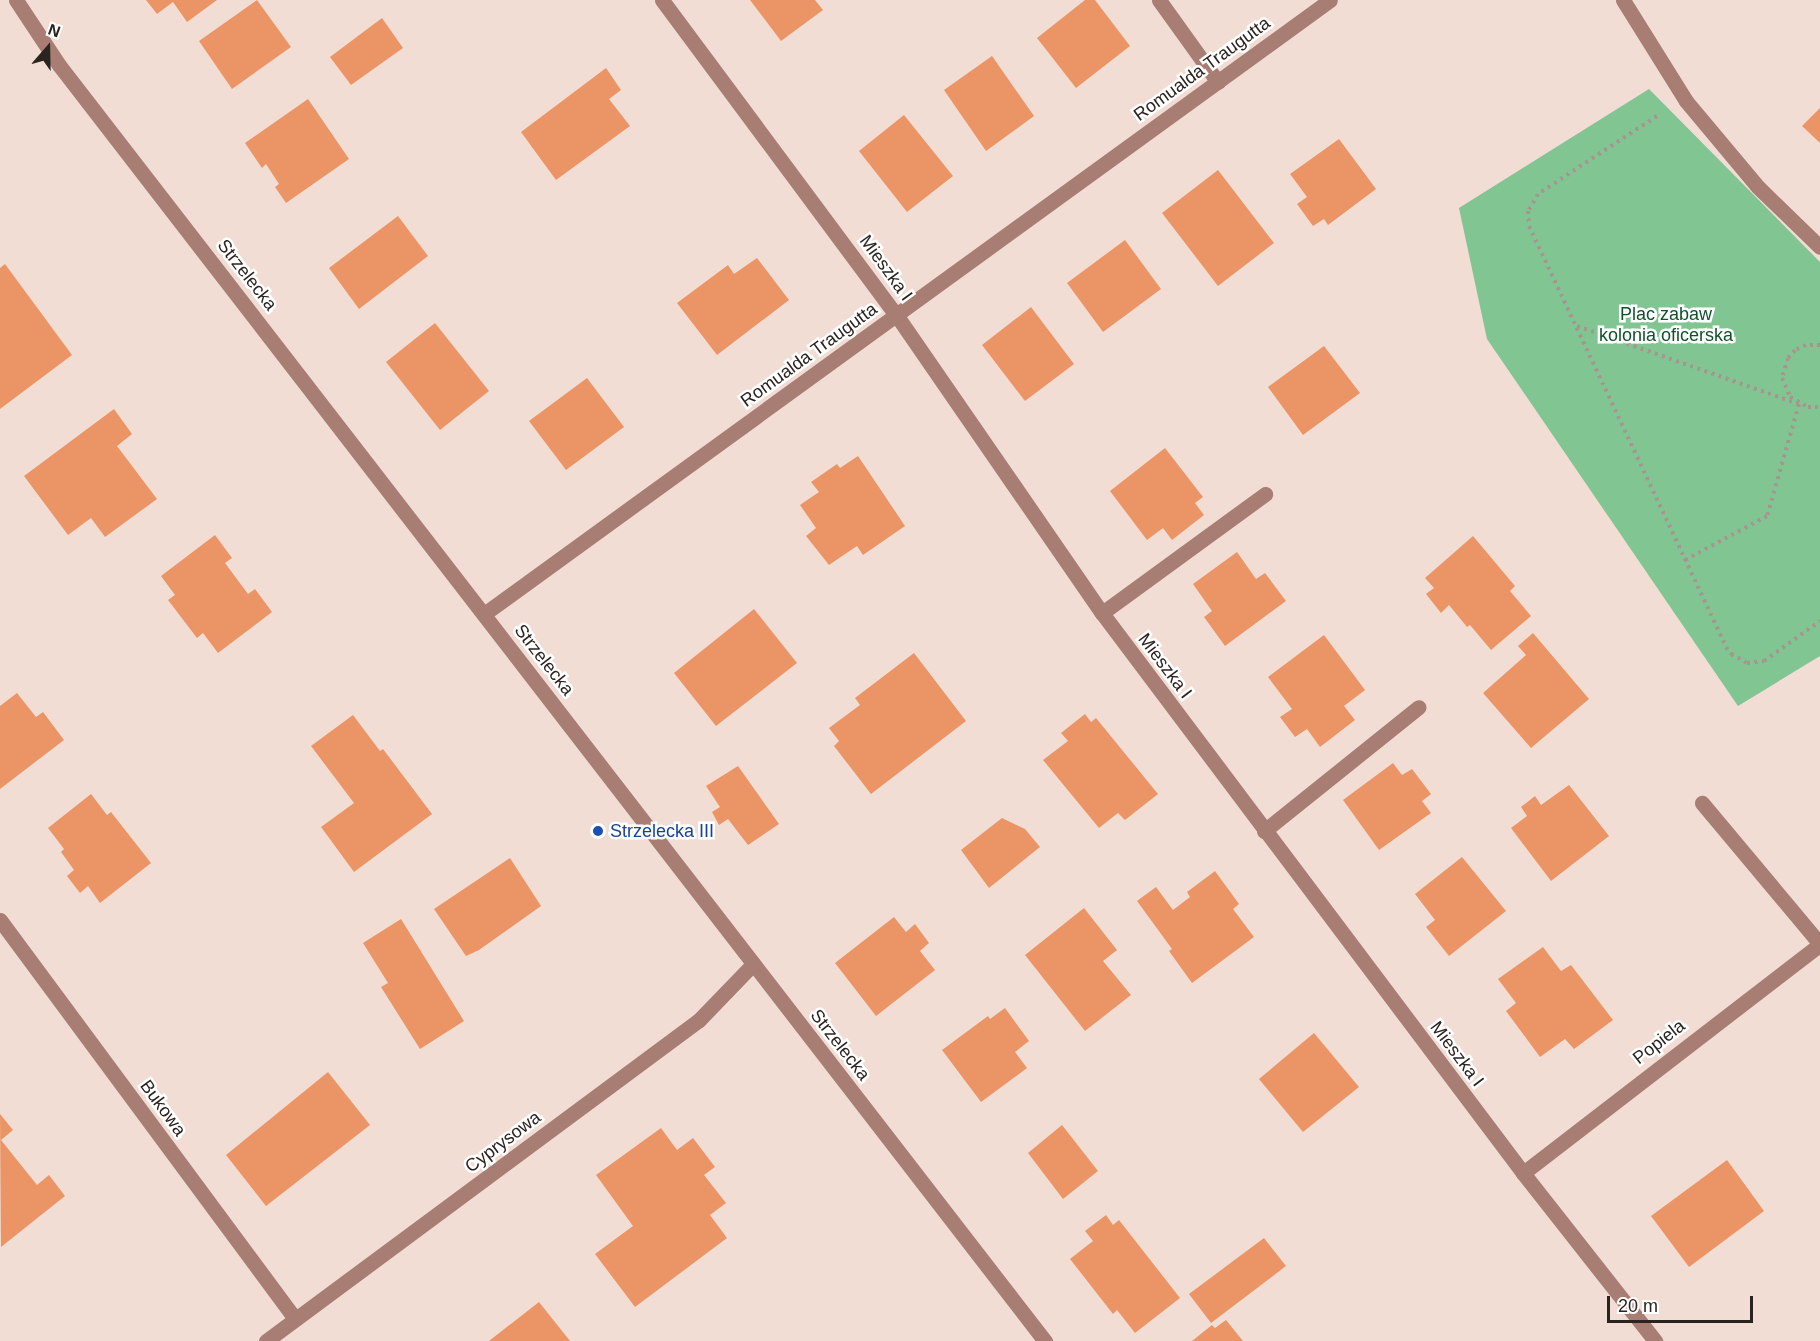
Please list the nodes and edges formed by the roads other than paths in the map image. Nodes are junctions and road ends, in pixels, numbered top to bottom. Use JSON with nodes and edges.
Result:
{"nodes":[{"id":1,"x":16,"y":0,"type":"edge"},
{"id":2,"x":662,"y":0,"type":"edge"},
{"id":3,"x":1159,"y":0,"type":"edge"},
{"id":4,"x":1330,"y":0,"type":"edge"},
{"id":5,"x":1623,"y":0,"type":"edge"},
{"id":6,"x":1218,"y":82,"type":"junction"},
{"id":7,"x":1820,"y":247,"type":"edge"},
{"id":8,"x":897,"y":316,"type":"junction"},
{"id":9,"x":1265,"y":494,"type":"dead end"},
{"id":10,"x":484,"y":614,"type":"junction"},
{"id":11,"x":1102,"y":614,"type":"junction"},
{"id":12,"x":1419,"y":707,"type":"dead end"},
{"id":13,"x":1702,"y":803,"type":"dead end"},
{"id":14,"x":1264,"y":831,"type":"junction"},
{"id":15,"x":0,"y":920,"type":"edge"},
{"id":16,"x":1820,"y":944,"type":"edge"},
{"id":17,"x":753,"y":964,"type":"junction"},
{"id":18,"x":1524,"y":1173,"type":"junction"},
{"id":19,"x":295,"y":1319,"type":"junction"},
{"id":20,"x":266,"y":1341,"type":"edge"},
{"id":21,"x":1045,"y":1341,"type":"edge"},
{"id":22,"x":1655,"y":1341,"type":"edge"}],
"edges":[{"from":1,"to":10,"type":"street","name":"Strzelecka"},
{"from":2,"to":8,"type":"street","name":"Mieszka I"},
{"from":3,"to":6,"type":"street"},
{"from":4,"to":6,"type":"street","name":"Romualda Traugutta"},
{"from":5,"to":7,"type":"street"},
{"from":6,"to":8,"type":"street","name":"Romualda Traugutta"},
{"from":8,"to":10,"type":"street","name":"Romualda Traugutta"},
{"from":8,"to":11,"type":"street","name":"Mieszka I"},
{"from":9,"to":11,"type":"street"},
{"from":10,"to":17,"type":"street","name":"Strzelecka"},
{"from":11,"to":14,"type":"street","name":"Mieszka I"},
{"from":12,"to":14,"type":"street"},
{"from":13,"to":16,"type":"street"},
{"from":14,"to":18,"type":"street","name":"Mieszka I"},
{"from":15,"to":19,"type":"street","name":"Bukowa"},
{"from":16,"to":18,"type":"street","name":"Popiela"},
{"from":17,"to":19,"type":"street","name":"Cyprysowa"},
{"from":17,"to":21,"type":"street","name":"Strzelecka"},
{"from":18,"to":22,"type":"street","name":"Mieszka I"},
{"from":19,"to":20,"type":"street","name":"Cyprysowa"}]}
